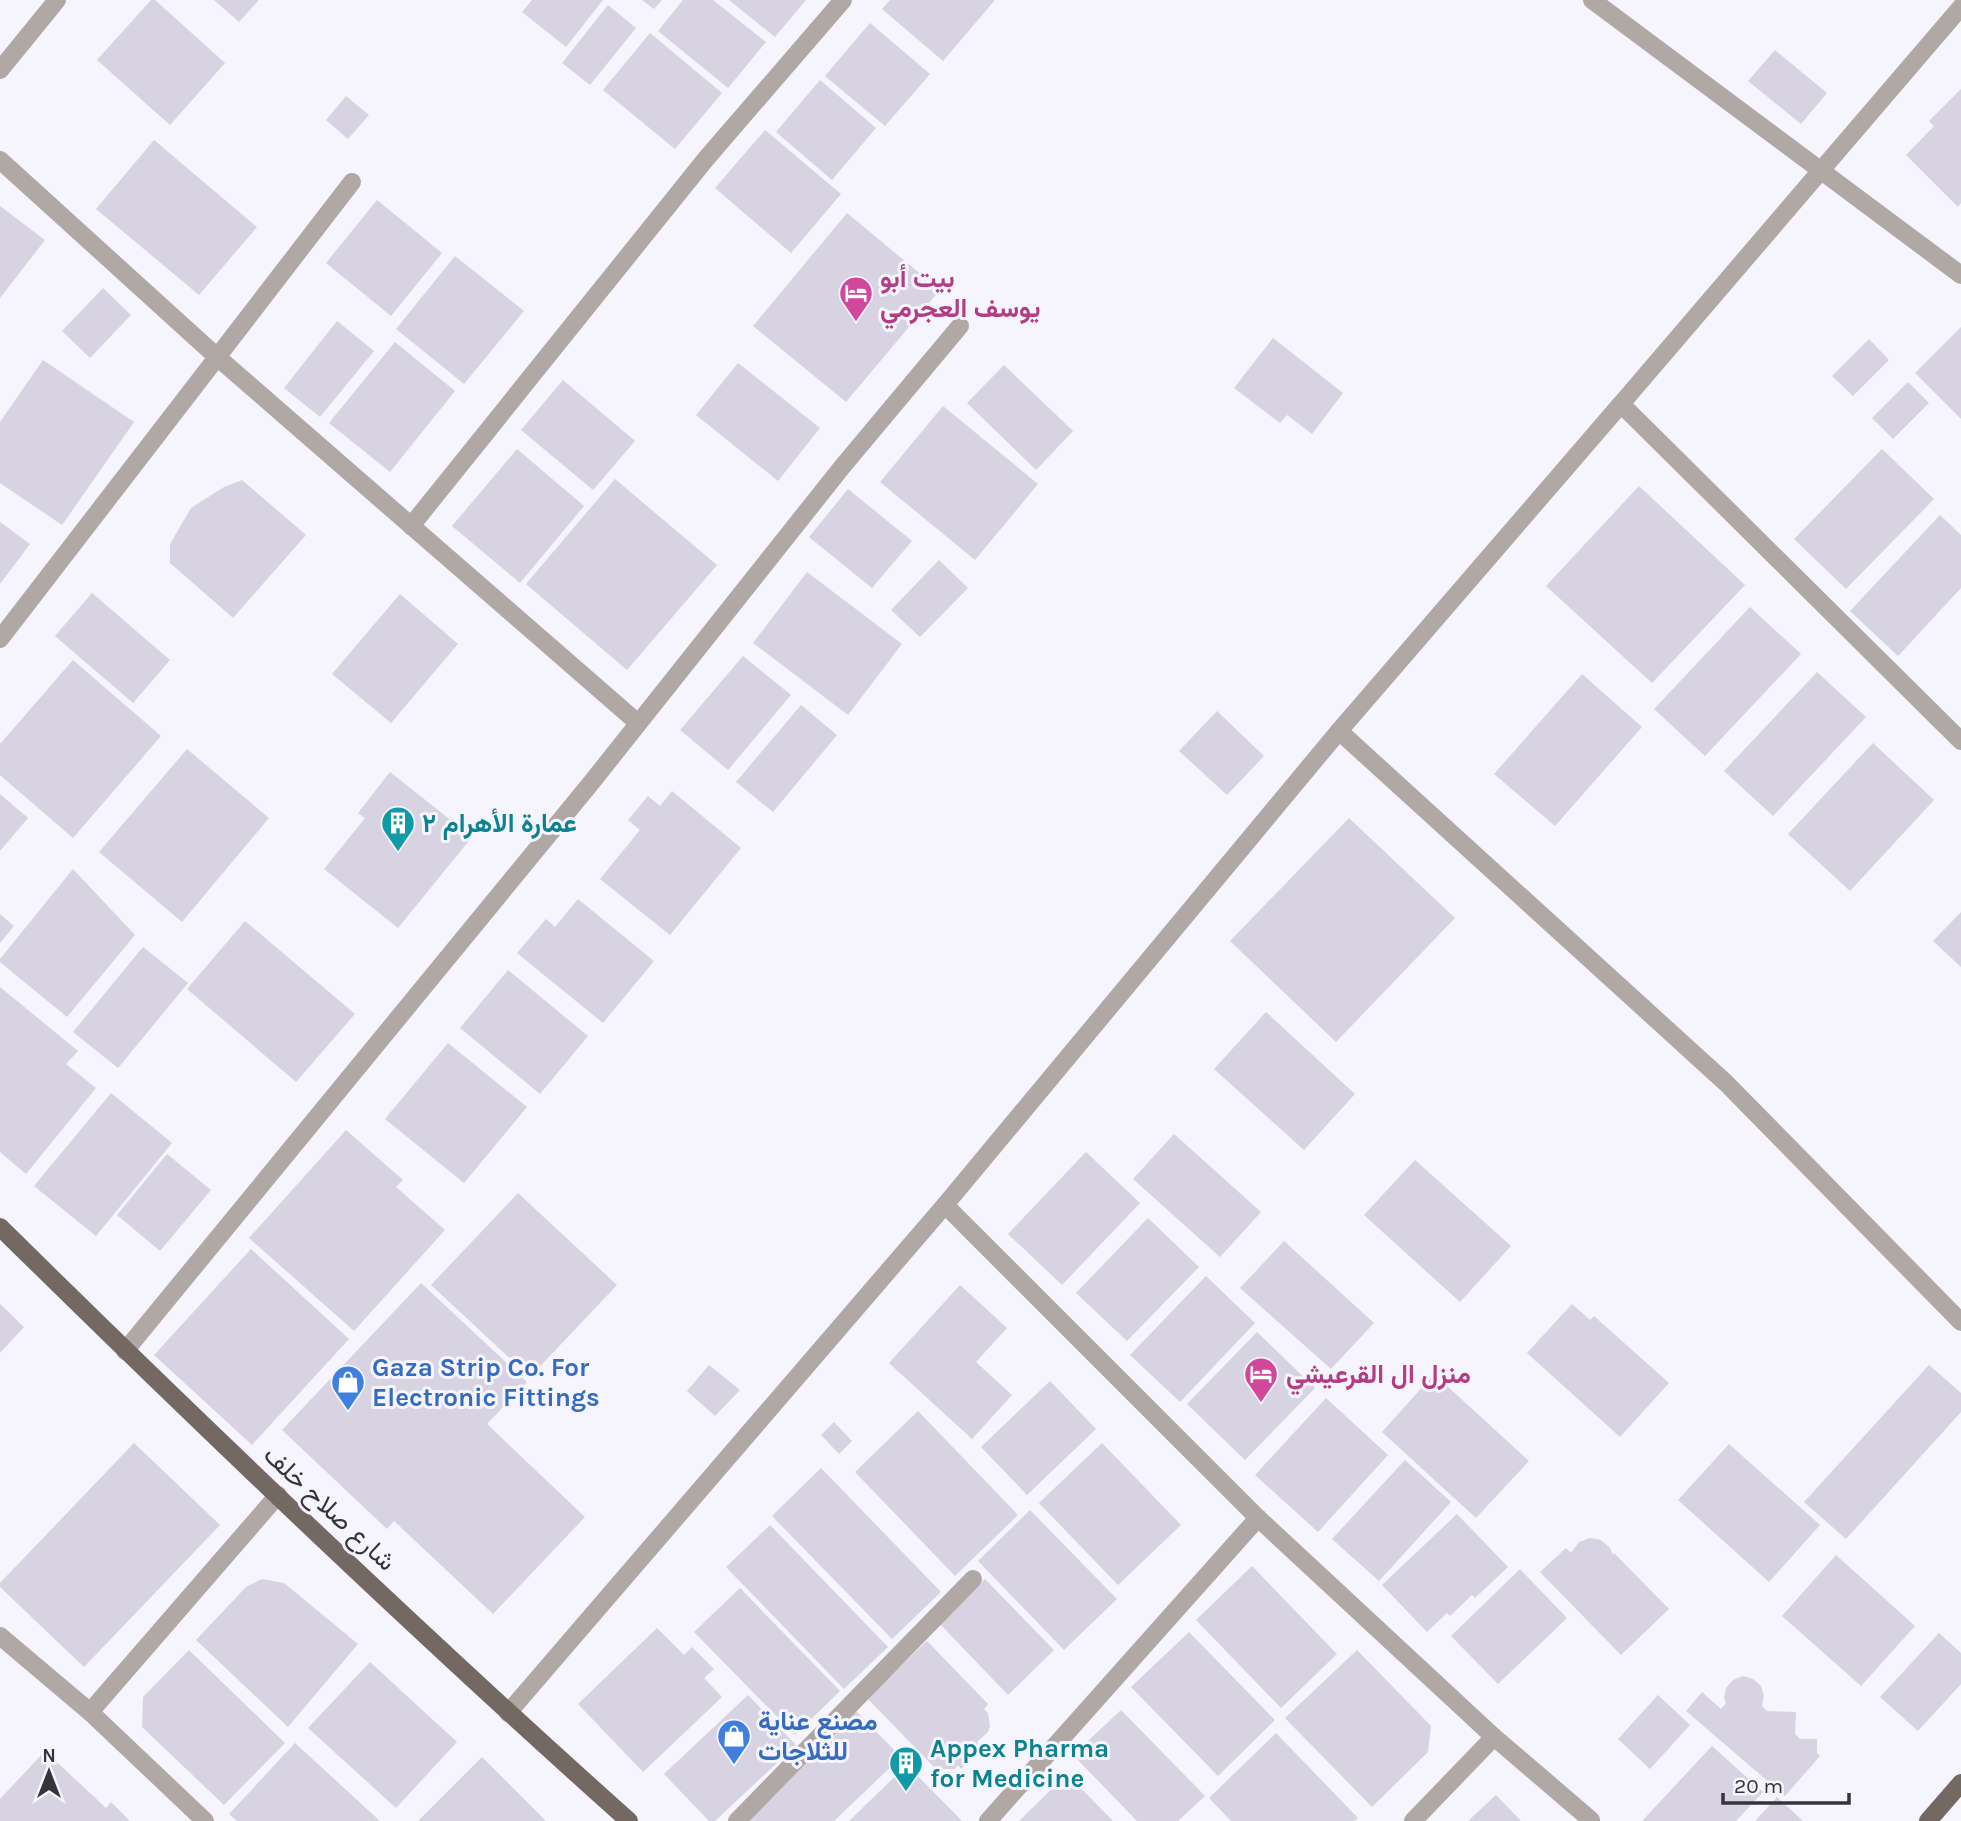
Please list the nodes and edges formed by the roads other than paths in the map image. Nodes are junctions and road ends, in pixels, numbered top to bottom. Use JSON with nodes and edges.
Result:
{"nodes":[{"id":1,"x":57,"y":0,"type":"edge"},
{"id":2,"x":843,"y":0,"type":"edge"},
{"id":3,"x":1592,"y":0,"type":"edge"},
{"id":4,"x":1961,"y":7,"type":"edge"},
{"id":5,"x":0,"y":70,"type":"edge"},
{"id":6,"x":0,"y":160,"type":"edge"},
{"id":7,"x":1821,"y":172,"type":"junction"},
{"id":8,"x":352,"y":182,"type":"dead end"},
{"id":9,"x":1961,"y":275,"type":"edge"},
{"id":10,"x":960,"y":326,"type":"dead end"},
{"id":11,"x":216,"y":356,"type":"junction"},
{"id":12,"x":1621,"y":404,"type":"junction"},
{"id":13,"x":411,"y":526,"type":"junction"},
{"id":14,"x":0,"y":639,"type":"edge"},
{"id":15,"x":638,"y":723,"type":"junction"},
{"id":16,"x":1339,"y":731,"type":"junction"},
{"id":17,"x":1961,"y":741,"type":"edge"},
{"id":18,"x":945,"y":1205,"type":"junction"},
{"id":19,"x":0,"y":1227,"type":"edge"},
{"id":20,"x":1961,"y":1322,"type":"edge"},
{"id":21,"x":125,"y":1350,"type":"junction"},
{"id":22,"x":278,"y":1494,"type":"junction"},
{"id":23,"x":1258,"y":1518,"type":"junction"},
{"id":24,"x":973,"y":1579,"type":"dead end"},
{"id":25,"x":0,"y":1636,"type":"edge"},
{"id":26,"x":90,"y":1712,"type":"junction"},
{"id":27,"x":508,"y":1713,"type":"junction"},
{"id":28,"x":1494,"y":1737,"type":"junction"},
{"id":29,"x":1961,"y":1783,"type":"edge"},
{"id":30,"x":1591,"y":1820,"type":"edge"},
{"id":31,"x":205,"y":1821,"type":"edge"},
{"id":32,"x":629,"y":1821,"type":"edge"},
{"id":33,"x":737,"y":1821,"type":"edge"},
{"id":34,"x":988,"y":1821,"type":"edge"},
{"id":35,"x":1413,"y":1821,"type":"edge"},
{"id":36,"x":1928,"y":1821,"type":"edge"}],
"edges":[{"from":1,"to":5,"type":"street"},
{"from":2,"to":13,"type":"street"},
{"from":3,"to":7,"type":"street"},
{"from":4,"to":7,"type":"street"},
{"from":6,"to":11,"type":"street"},
{"from":7,"to":9,"type":"street"},
{"from":7,"to":12,"type":"street"},
{"from":8,"to":11,"type":"street"},
{"from":10,"to":15,"type":"street"},
{"from":11,"to":13,"type":"street"},
{"from":11,"to":14,"type":"street"},
{"from":12,"to":16,"type":"street"},
{"from":12,"to":17,"type":"street"},
{"from":13,"to":15,"type":"street"},
{"from":15,"to":21,"type":"street"},
{"from":16,"to":18,"type":"street"},
{"from":16,"to":20,"type":"street"},
{"from":18,"to":23,"type":"street"},
{"from":18,"to":27,"type":"street"},
{"from":19,"to":21,"type":"main road","name":"شارع صلاح خلف"},
{"from":21,"to":22,"type":"main road","name":"شارع صلاح خلف"},
{"from":22,"to":26,"type":"street"},
{"from":22,"to":27,"type":"main road","name":"شارع صلاح خلف"},
{"from":23,"to":28,"type":"street"},
{"from":23,"to":34,"type":"street"},
{"from":24,"to":33,"type":"street"},
{"from":25,"to":26,"type":"street"},
{"from":26,"to":31,"type":"street"},
{"from":27,"to":32,"type":"main road","name":"شارع صلاح خلف"},
{"from":28,"to":30,"type":"street"},
{"from":28,"to":35,"type":"street"},
{"from":29,"to":36,"type":"main road"}]}
